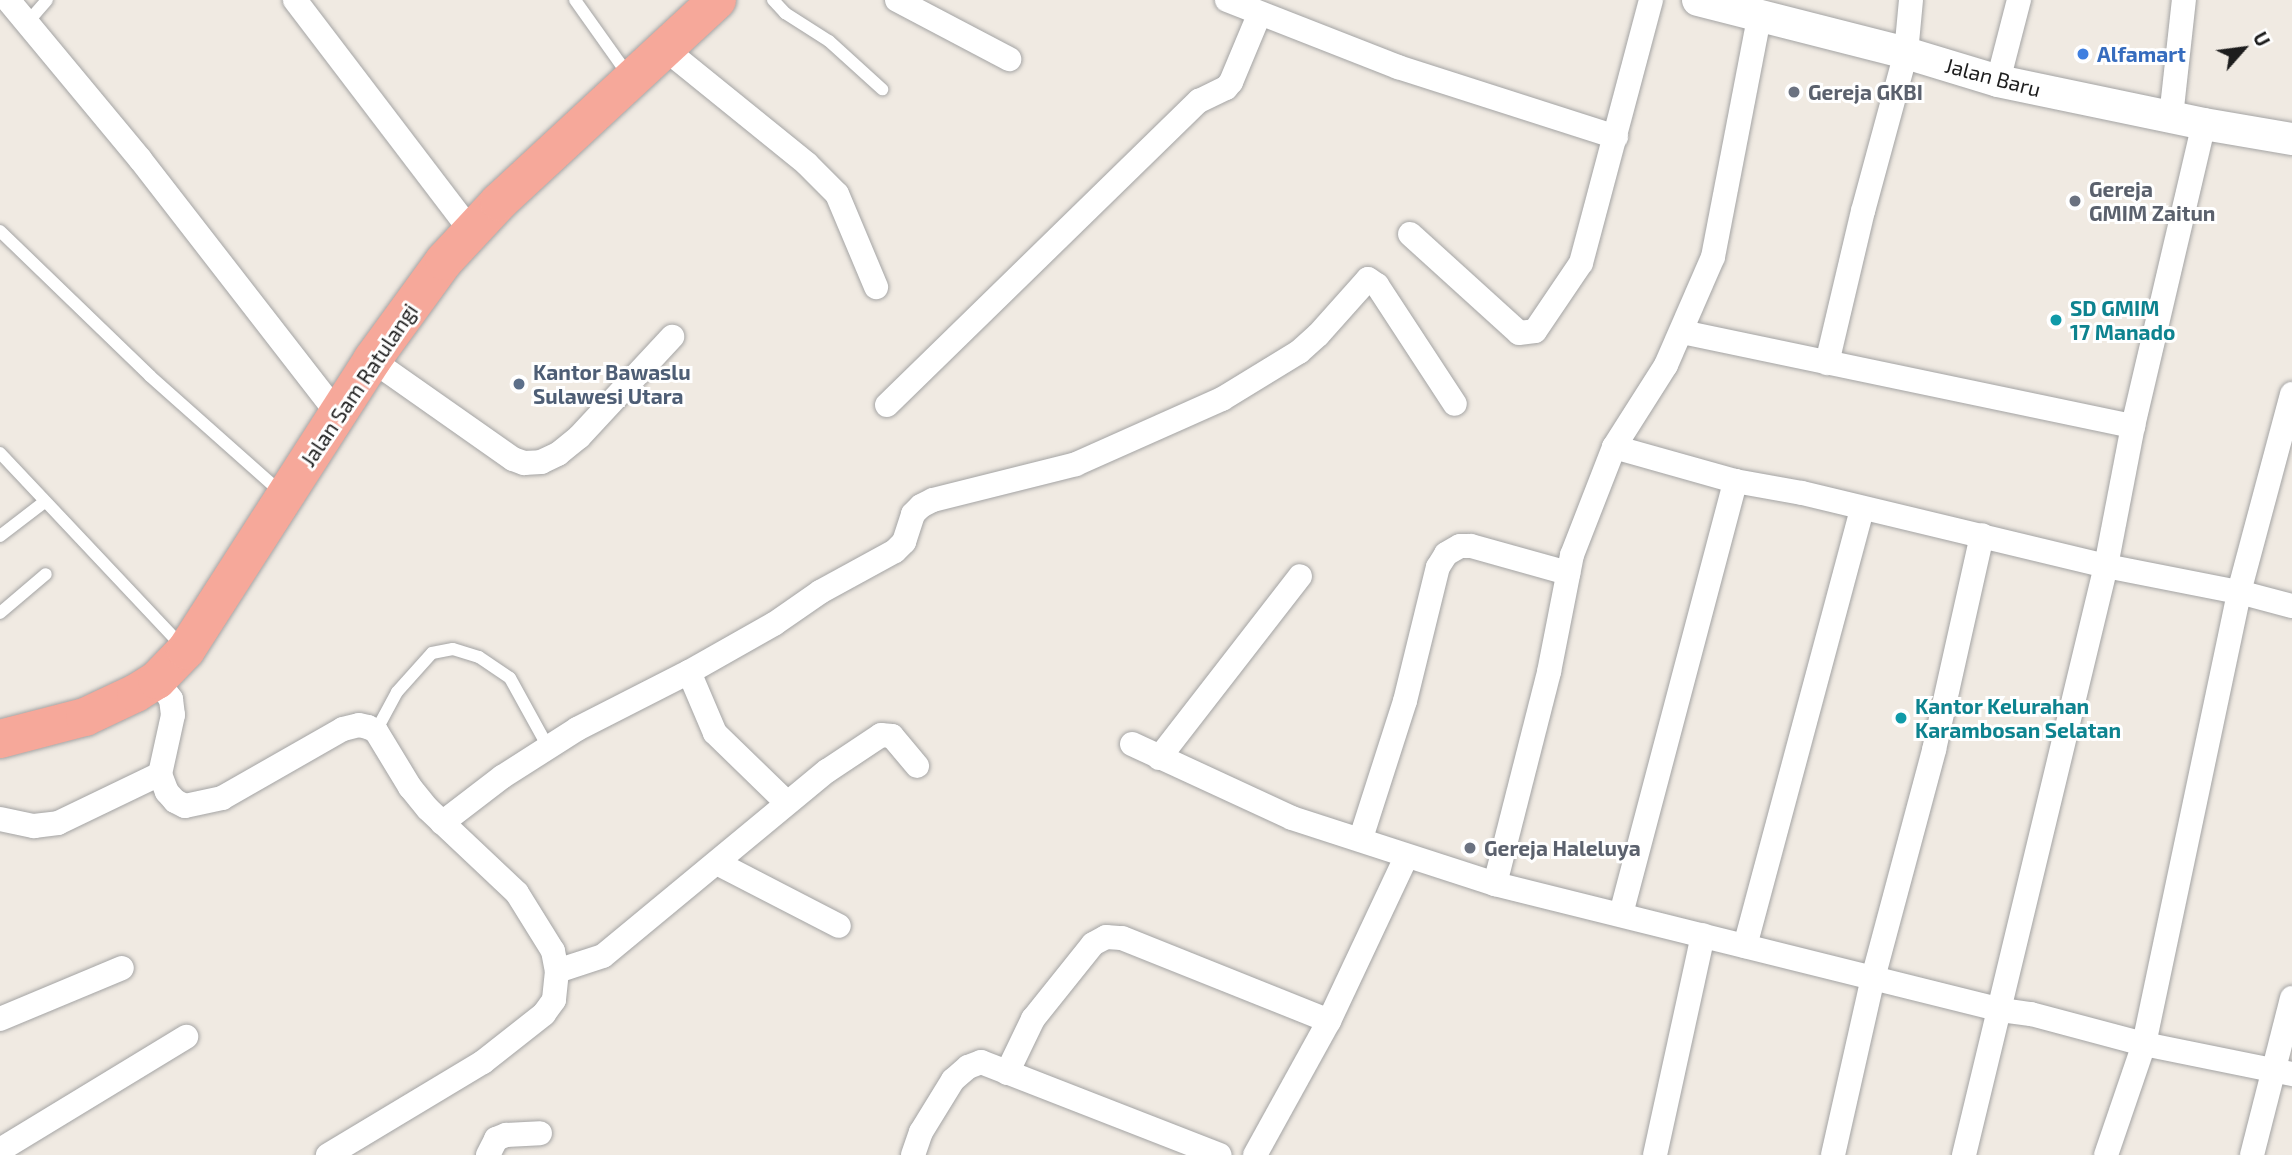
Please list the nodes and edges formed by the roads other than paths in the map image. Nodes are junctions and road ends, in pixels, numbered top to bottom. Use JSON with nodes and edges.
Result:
{"nodes":[{"id":1,"x":8,"y":0,"type":"edge"},
{"id":2,"x":47,"y":0,"type":"edge"},
{"id":3,"x":295,"y":0,"type":"edge"},
{"id":4,"x":575,"y":0,"type":"edge"},
{"id":5,"x":717,"y":0,"type":"edge"},
{"id":6,"x":773,"y":0,"type":"edge"},
{"id":7,"x":897,"y":0,"type":"edge"},
{"id":8,"x":1227,"y":0,"type":"edge"},
{"id":9,"x":1651,"y":0,"type":"edge"},
{"id":10,"x":1698,"y":0,"type":"edge"},
{"id":11,"x":1911,"y":0,"type":"edge"},
{"id":12,"x":2019,"y":0,"type":"edge"},
{"id":13,"x":2184,"y":0,"type":"edge"},
{"id":14,"x":1259,"y":15,"type":"junction"},
{"id":15,"x":1759,"y":18,"type":"junction"},
{"id":16,"x":27,"y":23,"type":"junction"},
{"id":17,"x":664,"y":48,"type":"junction"},
{"id":18,"x":1906,"y":53,"type":"junction"},
{"id":19,"x":1009,"y":59,"type":"dead end"},
{"id":20,"x":632,"y":79,"type":"junction"},
{"id":21,"x":1998,"y":80,"type":"junction"},
{"id":22,"x":882,"y":89,"type":"dead end"},
{"id":23,"x":2171,"y":117,"type":"junction"},
{"id":24,"x":2204,"y":124,"type":"junction"},
{"id":25,"x":1616,"y":137,"type":"junction"},
{"id":26,"x":2292,"y":139,"type":"edge"},
{"id":27,"x":0,"y":230,"type":"edge"},
{"id":28,"x":470,"y":230,"type":"junction"},
{"id":29,"x":1410,"y":234,"type":"dead end"},
{"id":30,"x":876,"y":287,"type":"dead end"},
{"id":31,"x":1682,"y":332,"type":"junction"},
{"id":32,"x":672,"y":337,"type":"dead end"},
{"id":33,"x":372,"y":360,"type":"junction"},
{"id":34,"x":1827,"y":363,"type":"junction"},
{"id":35,"x":2292,"y":394,"type":"edge"},
{"id":36,"x":1455,"y":404,"type":"dead end"},
{"id":37,"x":887,"y":405,"type":"dead end"},
{"id":38,"x":337,"y":413,"type":"junction"},
{"id":39,"x":2133,"y":426,"type":"junction"},
{"id":40,"x":1615,"y":447,"type":"junction"},
{"id":41,"x":0,"y":453,"type":"edge"},
{"id":42,"x":1735,"y":481,"type":"junction"},
{"id":43,"x":286,"y":497,"type":"junction"},
{"id":44,"x":43,"y":503,"type":"junction"},
{"id":45,"x":1862,"y":510,"type":"junction"},
{"id":46,"x":1982,"y":535,"type":"junction"},
{"id":47,"x":0,"y":536,"type":"edge"},
{"id":48,"x":2106,"y":566,"type":"junction"},
{"id":49,"x":1568,"y":573,"type":"junction"},
{"id":50,"x":46,"y":575,"type":"dead end"},
{"id":51,"x":1300,"y":576,"type":"dead end"},
{"id":52,"x":2239,"y":592,"type":"junction"},
{"id":53,"x":2292,"y":606,"type":"edge"},
{"id":54,"x":0,"y":613,"type":"edge"},
{"id":55,"x":186,"y":650,"type":"junction"},
{"id":56,"x":689,"y":672,"type":"junction"},
{"id":57,"x":157,"y":680,"type":"junction"},
{"id":58,"x":376,"y":731,"type":"junction"},
{"id":59,"x":0,"y":739,"type":"edge"},
{"id":60,"x":1132,"y":744,"type":"dead end"},
{"id":61,"x":548,"y":747,"type":"junction"},
{"id":62,"x":1159,"y":758,"type":"junction"},
{"id":63,"x":916,"y":766,"type":"dead end"},
{"id":64,"x":160,"y":774,"type":"junction"},
{"id":65,"x":787,"y":803,"type":"junction"},
{"id":66,"x":0,"y":819,"type":"edge"},
{"id":67,"x":442,"y":823,"type":"junction"},
{"id":68,"x":1361,"y":838,"type":"junction"},
{"id":69,"x":1406,"y":857,"type":"junction"},
{"id":70,"x":717,"y":863,"type":"junction"},
{"id":71,"x":1495,"y":884,"type":"junction"},
{"id":72,"x":1621,"y":914,"type":"junction"},
{"id":73,"x":839,"y":926,"type":"dead end"},
{"id":74,"x":1703,"y":934,"type":"junction"},
{"id":75,"x":1745,"y":946,"type":"junction"},
{"id":76,"x":122,"y":968,"type":"dead end"},
{"id":77,"x":557,"y":971,"type":"junction"},
{"id":78,"x":1873,"y":978,"type":"junction"},
{"id":79,"x":2292,"y":998,"type":"edge"},
{"id":80,"x":2001,"y":1010,"type":"junction"},
{"id":81,"x":0,"y":1019,"type":"edge"},
{"id":82,"x":1329,"y":1021,"type":"junction"},
{"id":83,"x":186,"y":1037,"type":"dead end"},
{"id":84,"x":2144,"y":1044,"type":"junction"},
{"id":85,"x":2284,"y":1072,"type":"edge"},
{"id":86,"x":1007,"y":1073,"type":"junction"},
{"id":87,"x":540,"y":1133,"type":"dead end"},
{"id":88,"x":0,"y":1150,"type":"edge"},
{"id":89,"x":328,"y":1155,"type":"edge"},
{"id":90,"x":488,"y":1155,"type":"edge"},
{"id":91,"x":913,"y":1155,"type":"edge"},
{"id":92,"x":1220,"y":1155,"type":"edge"},
{"id":93,"x":1255,"y":1155,"type":"edge"},
{"id":94,"x":1655,"y":1155,"type":"edge"},
{"id":95,"x":1833,"y":1155,"type":"edge"},
{"id":96,"x":1964,"y":1155,"type":"edge"},
{"id":97,"x":2106,"y":1155,"type":"edge"},
{"id":98,"x":2252,"y":1155,"type":"edge"}],
"edges":[{"from":1,"to":16,"type":"street"},
{"from":2,"to":16,"type":"lane"},
{"from":3,"to":28,"type":"street"},
{"from":4,"to":20,"type":"lane"},
{"from":5,"to":17,"type":"highway","name":"Jalan Sam Ratulangi"},
{"from":6,"to":22,"type":"lane"},
{"from":7,"to":19,"type":"street"},
{"from":8,"to":14,"type":"street"},
{"from":9,"to":25,"type":"street"},
{"from":10,"to":15,"type":"street","name":"Jalan Baru"},
{"from":11,"to":18,"type":"street"},
{"from":12,"to":21,"type":"street"},
{"from":13,"to":23,"type":"street"},
{"from":14,"to":25,"type":"street"},
{"from":14,"to":37,"type":"street"},
{"from":15,"to":18,"type":"street","name":"Jalan Baru"},
{"from":15,"to":31,"type":"street"},
{"from":16,"to":38,"type":"street"},
{"from":17,"to":20,"type":"highway","name":"Jalan Sam Ratulangi"},
{"from":17,"to":30,"type":"street"},
{"from":18,"to":21,"type":"street","name":"Jalan Baru"},
{"from":18,"to":34,"type":"street"},
{"from":20,"to":28,"type":"highway","name":"Jalan Sam Ratulangi"},
{"from":21,"to":23,"type":"street","name":"Jalan Baru"},
{"from":23,"to":24,"type":"street","name":"Jalan Baru"},
{"from":24,"to":26,"type":"street","name":"Jalan Baru"},
{"from":24,"to":39,"type":"street"},
{"from":25,"to":29,"type":"street"},
{"from":27,"to":43,"type":"lane"},
{"from":28,"to":33,"type":"highway","name":"Jalan Sam Ratulangi"},
{"from":31,"to":34,"type":"street"},
{"from":31,"to":40,"type":"street"},
{"from":32,"to":33,"type":"street"},
{"from":33,"to":38,"type":"highway","name":"Jalan Sam Ratulangi"},
{"from":34,"to":39,"type":"street"},
{"from":35,"to":52,"type":"street"},
{"from":36,"to":56,"type":"street"},
{"from":38,"to":43,"type":"highway","name":"Jalan Sam Ratulangi"},
{"from":39,"to":48,"type":"street"},
{"from":40,"to":42,"type":"street"},
{"from":40,"to":49,"type":"street"},
{"from":41,"to":44,"type":"lane"},
{"from":42,"to":45,"type":"street"},
{"from":42,"to":72,"type":"street"},
{"from":43,"to":55,"type":"highway","name":"Jalan Sam Ratulangi"},
{"from":44,"to":47,"type":"lane"},
{"from":44,"to":55,"type":"lane"},
{"from":45,"to":46,"type":"street"},
{"from":45,"to":75,"type":"street"},
{"from":46,"to":48,"type":"street"},
{"from":46,"to":78,"type":"street"},
{"from":48,"to":52,"type":"street"},
{"from":48,"to":80,"type":"street"},
{"from":49,"to":68,"type":"street"},
{"from":49,"to":71,"type":"street"},
{"from":50,"to":54,"type":"lane"},
{"from":51,"to":62,"type":"street"},
{"from":52,"to":53,"type":"street"},
{"from":52,"to":84,"type":"street"},
{"from":55,"to":57,"type":"highway","name":"Jalan Sam Ratulangi"},
{"from":56,"to":61,"type":"street"},
{"from":56,"to":65,"type":"street"},
{"from":57,"to":59,"type":"highway","name":"Jalan Sam Ratulangi"},
{"from":57,"to":64,"type":"street"},
{"from":58,"to":61,"type":"lane"},
{"from":58,"to":64,"type":"street"},
{"from":58,"to":67,"type":"street"},
{"from":60,"to":62,"type":"street"},
{"from":61,"to":67,"type":"street"},
{"from":62,"to":68,"type":"street"},
{"from":63,"to":65,"type":"street"},
{"from":64,"to":66,"type":"street"},
{"from":65,"to":70,"type":"street"},
{"from":67,"to":77,"type":"street"},
{"from":68,"to":69,"type":"street"},
{"from":69,"to":71,"type":"street"},
{"from":69,"to":82,"type":"street"},
{"from":70,"to":73,"type":"street"},
{"from":70,"to":77,"type":"street"},
{"from":71,"to":72,"type":"street"},
{"from":72,"to":74,"type":"street"},
{"from":74,"to":75,"type":"street"},
{"from":74,"to":94,"type":"street"},
{"from":75,"to":78,"type":"street"},
{"from":76,"to":81,"type":"street"},
{"from":77,"to":89,"type":"street"},
{"from":78,"to":80,"type":"street"},
{"from":78,"to":95,"type":"street"},
{"from":79,"to":85,"type":"street"},
{"from":80,"to":84,"type":"street"},
{"from":80,"to":96,"type":"street"},
{"from":82,"to":86,"type":"street"},
{"from":82,"to":93,"type":"street"},
{"from":83,"to":88,"type":"street"},
{"from":84,"to":85,"type":"street"},
{"from":84,"to":97,"type":"street"},
{"from":85,"to":98,"type":"street"},
{"from":86,"to":91,"type":"street"},
{"from":86,"to":92,"type":"street"},
{"from":87,"to":90,"type":"street"}]}
